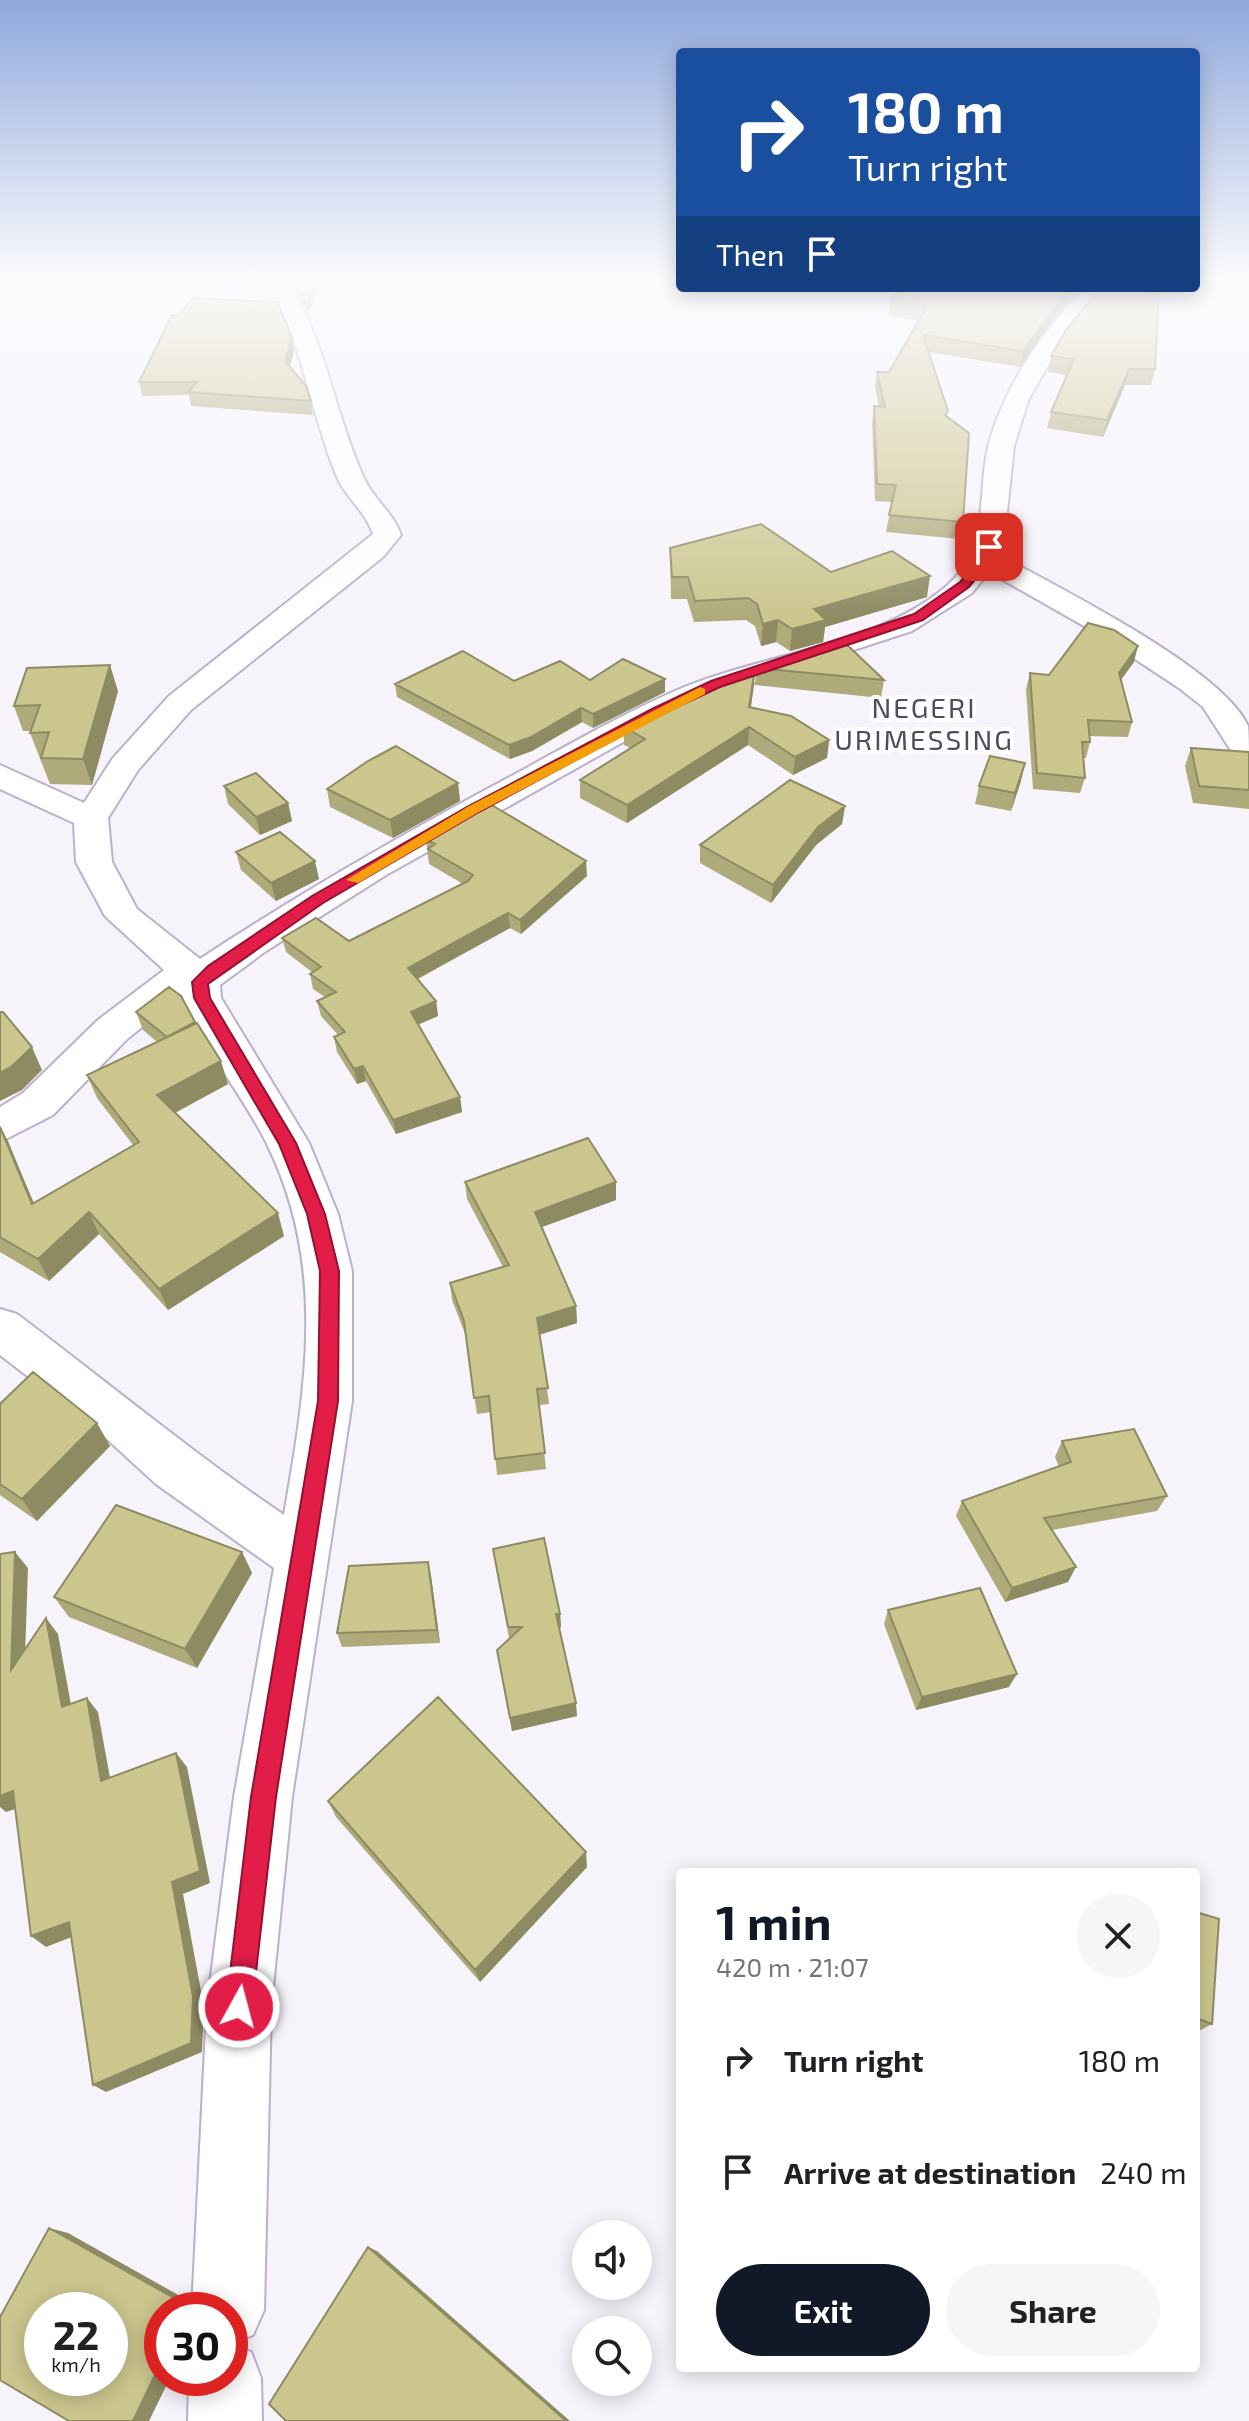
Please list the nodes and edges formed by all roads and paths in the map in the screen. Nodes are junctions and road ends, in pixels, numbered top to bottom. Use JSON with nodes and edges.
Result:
{"nodes":[{"id":1,"x":324,"y":394,"type":"edge"},
{"id":2,"x":1019,"y":394,"type":"edge"},
{"id":3,"x":986,"y":559,"type":"junction"},
{"id":4,"x":1249,"y":753,"type":"edge"},
{"id":5,"x":0,"y":775,"type":"edge"},
{"id":6,"x":91,"y":818,"type":"junction"},
{"id":7,"x":195,"y":976,"type":"junction"},
{"id":8,"x":0,"y":1126,"type":"edge"},
{"id":9,"x":0,"y":1328,"type":"edge"},
{"id":10,"x":301,"y":1557,"type":"junction"},
{"id":11,"x":229,"y":2292,"type":"edge"},
{"id":12,"x":225,"y":2396,"type":"edge"},
{"id":13,"x":225,"y":2421,"type":"edge"}],
"edges":[{"from":1,"to":6,"type":"street"},
{"from":2,"to":3,"type":"street"},
{"from":3,"to":4,"type":"street"},
{"from":3,"to":7,"type":"street"},
{"from":5,"to":6,"type":"street"},
{"from":6,"to":7,"type":"street"},
{"from":7,"to":8,"type":"street"},
{"from":7,"to":10,"type":"street"},
{"from":9,"to":10,"type":"street"},
{"from":10,"to":11,"type":"street"},
{"from":12,"to":13,"type":"street"}]}
